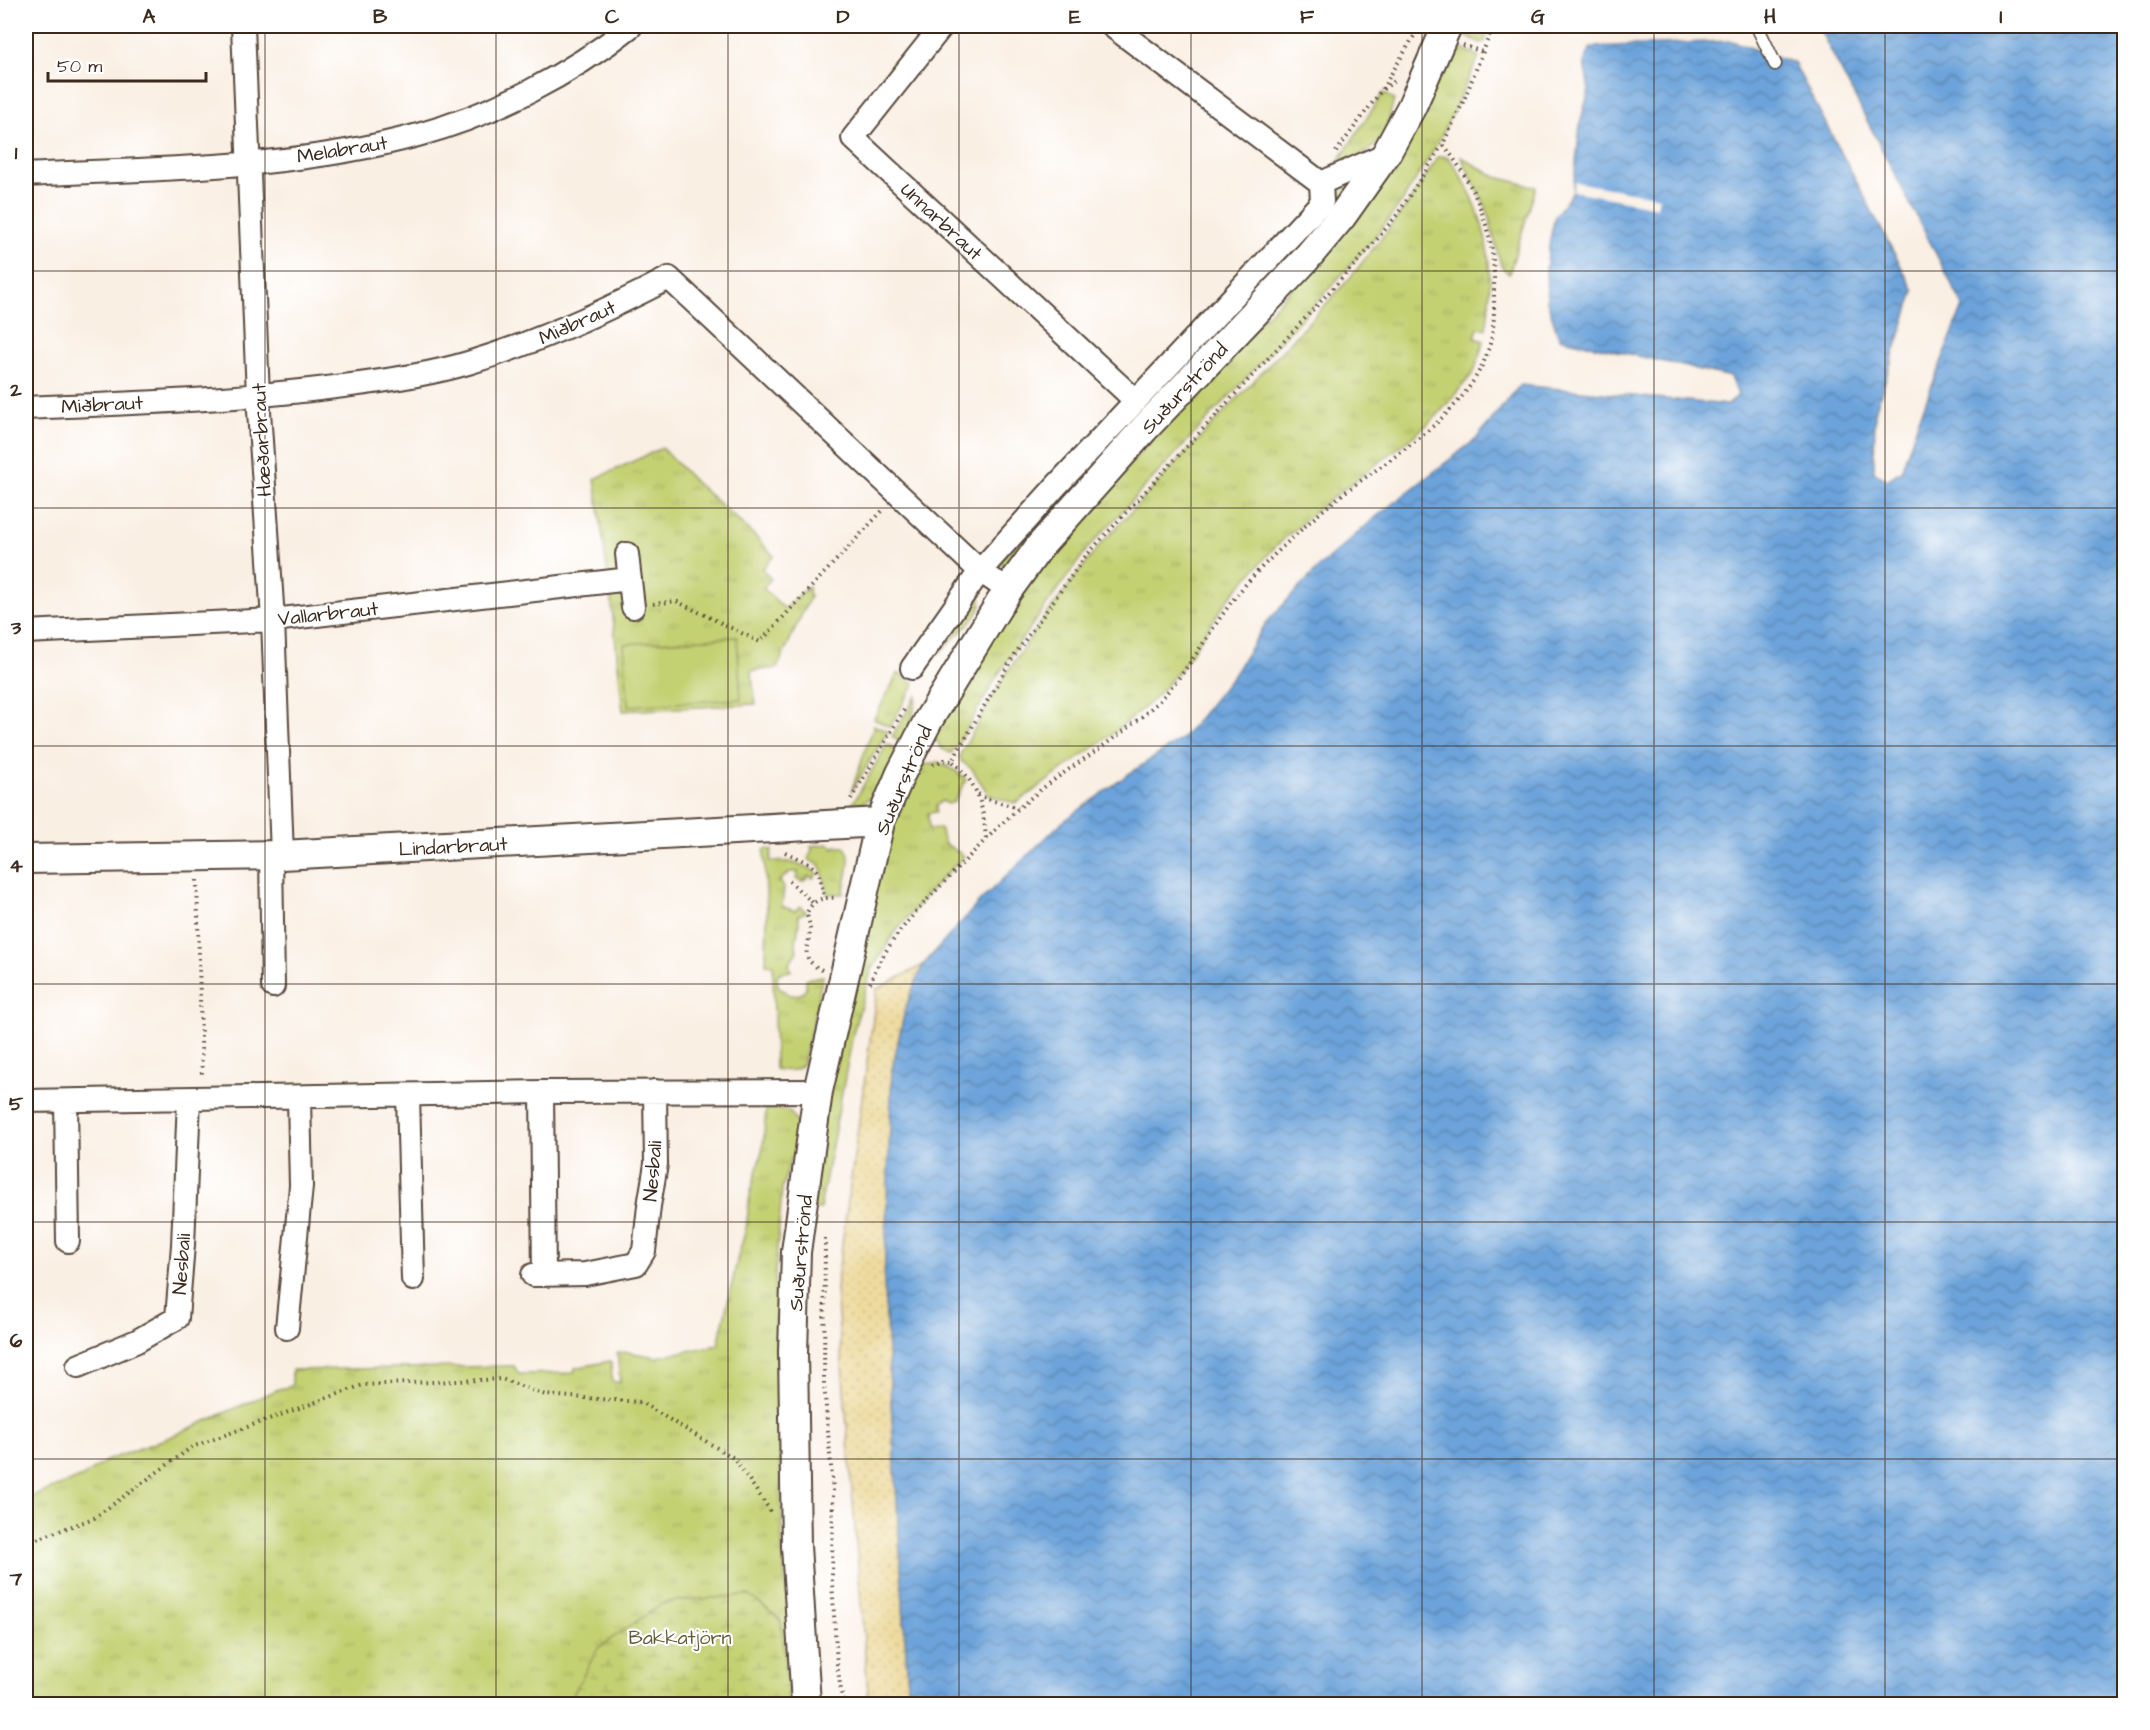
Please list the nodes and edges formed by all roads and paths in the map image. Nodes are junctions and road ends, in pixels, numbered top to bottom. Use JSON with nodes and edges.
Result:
{"nodes":[{"id":1,"x":243,"y":26,"type":"edge"},
{"id":2,"x":631,"y":26,"type":"edge"},
{"id":3,"x":942,"y":26,"type":"edge"},
{"id":4,"x":1112,"y":26,"type":"edge"},
{"id":5,"x":1420,"y":26,"type":"edge"},
{"id":6,"x":1493,"y":26,"type":"edge"},
{"id":7,"x":1757,"y":26,"type":"edge"},
{"id":8,"x":1452,"y":34,"type":"edge"},
{"id":9,"x":1482,"y":52,"type":"junction"},
{"id":10,"x":1775,"y":64,"type":"dead end"},
{"id":11,"x":1395,"y":81,"type":"dead end"},
{"id":12,"x":1381,"y":91,"type":"junction"},
{"id":13,"x":1443,"y":144,"type":"junction"},
{"id":14,"x":1386,"y":154,"type":"junction"},
{"id":15,"x":248,"y":163,"type":"junction"},
{"id":16,"x":26,"y":175,"type":"edge"},
{"id":17,"x":1319,"y":181,"type":"junction"},
{"id":18,"x":258,"y":396,"type":"junction"},
{"id":19,"x":1136,"y":401,"type":"junction"},
{"id":20,"x":26,"y":408,"type":"edge"},
{"id":21,"x":899,"y":493,"type":"junction"},
{"id":22,"x":627,"y":554,"type":"dead end"},
{"id":23,"x":980,"y":571,"type":"junction"},
{"id":24,"x":630,"y":579,"type":"junction"},
{"id":25,"x":1008,"y":590,"type":"junction"},
{"id":26,"x":633,"y":607,"type":"joint"},
{"id":27,"x":273,"y":620,"type":"junction"},
{"id":28,"x":26,"y":632,"type":"edge"},
{"id":29,"x":912,"y":668,"type":"dead end"},
{"id":30,"x":909,"y":702,"type":"dead end"},
{"id":31,"x":952,"y":761,"type":"junction"},
{"id":32,"x":929,"y":766,"type":"dead end"},
{"id":33,"x":978,"y":794,"type":"junction"},
{"id":34,"x":850,"y":801,"type":"dead end"},
{"id":35,"x":1019,"y":808,"type":"junction"},
{"id":36,"x":880,"y":822,"type":"junction"},
{"id":37,"x":764,"y":829,"type":"junction"},
{"id":38,"x":986,"y":838,"type":"junction"},
{"id":39,"x":277,"y":855,"type":"junction"},
{"id":40,"x":26,"y":859,"type":"edge"},
{"id":41,"x":197,"y":874,"type":"dead end"},
{"id":42,"x":789,"y":881,"type":"dead end"},
{"id":43,"x":824,"y":897,"type":"junction"},
{"id":44,"x":862,"y":900,"type":"junction"},
{"id":45,"x":813,"y":903,"type":"junction"},
{"id":46,"x":855,"y":984,"type":"junction"},
{"id":47,"x":273,"y":986,"type":"dead end"},
{"id":48,"x":818,"y":1090,"type":"junction"},
{"id":49,"x":655,"y":1091,"type":"junction"},
{"id":50,"x":542,"y":1092,"type":"junction"},
{"id":51,"x":408,"y":1096,"type":"junction"},
{"id":52,"x":299,"y":1098,"type":"junction"},
{"id":53,"x":196,"y":1099,"type":"junction"},
{"id":54,"x":26,"y":1101,"type":"edge"},
{"id":55,"x":66,"y":1101,"type":"junction"},
{"id":56,"x":825,"y":1231,"type":"dead end"},
{"id":57,"x":68,"y":1241,"type":"dead end"},
{"id":58,"x":413,"y":1280,"type":"dead end"},
{"id":59,"x":287,"y":1328,"type":"dead end"},
{"id":60,"x":78,"y":1366,"type":"dead end"},
{"id":61,"x":26,"y":1543,"type":"edge"},
{"id":62,"x":796,"y":1546,"type":"junction"},
{"id":63,"x":806,"y":1704,"type":"edge"},
{"id":64,"x":843,"y":1704,"type":"edge"}],
"edges":[{"from":1,"to":15,"type":"street","name":"Hæðarbraut"},
{"from":2,"to":15,"type":"street","name":"Melabraut"},
{"from":3,"to":19,"type":"street","name":"Unnarbraut"},
{"from":4,"to":17,"type":"street"},
{"from":5,"to":12,"type":"path"},
{"from":6,"to":9,"type":"path"},
{"from":7,"to":10,"type":"lane"},
{"from":8,"to":9,"type":"path"},
{"from":8,"to":14,"type":"street","name":"Suðurströnd"},
{"from":9,"to":13,"type":"path"},
{"from":11,"to":12,"type":"path"},
{"from":12,"to":17,"type":"path"},
{"from":13,"to":31,"type":"path"},
{"from":13,"to":35,"type":"path"},
{"from":14,"to":17,"type":"street"},
{"from":14,"to":25,"type":"street","name":"Suðurströnd"},
{"from":15,"to":16,"type":"street","name":"Melabraut"},
{"from":15,"to":18,"type":"street","name":"Hæðarbraut"},
{"from":17,"to":19,"type":"street"},
{"from":18,"to":20,"type":"street","name":"Miðbraut"},
{"from":18,"to":21,"type":"street","name":"Miðbraut"},
{"from":18,"to":27,"type":"street","name":"Hæðarbraut"},
{"from":19,"to":23,"type":"street"},
{"from":21,"to":23,"type":"street","name":"Miðbraut"},
{"from":21,"to":26,"type":"path"},
{"from":22,"to":24,"type":"street"},
{"from":23,"to":25,"type":"street","name":"Miðbraut"},
{"from":23,"to":29,"type":"street"},
{"from":24,"to":26,"type":"street"},
{"from":24,"to":27,"type":"street","name":"Vallarbraut"},
{"from":25,"to":36,"type":"street","name":"Suðurströnd"},
{"from":27,"to":28,"type":"street","name":"Vallarbraut"},
{"from":27,"to":39,"type":"street","name":"Hæðarbraut"},
{"from":30,"to":34,"type":"path"},
{"from":31,"to":32,"type":"path"},
{"from":31,"to":33,"type":"path"},
{"from":33,"to":35,"type":"path"},
{"from":33,"to":38,"type":"path"},
{"from":35,"to":38,"type":"path"},
{"from":36,"to":37,"type":"street","name":"Lindarbraut"},
{"from":36,"to":44,"type":"street","name":"Suðurströnd"},
{"from":37,"to":39,"type":"street","name":"Lindarbraut"},
{"from":37,"to":43,"type":"path"},
{"from":38,"to":46,"type":"path"},
{"from":39,"to":40,"type":"street","name":"Lindarbraut"},
{"from":39,"to":47,"type":"street","name":"Hæðarbraut"},
{"from":41,"to":53,"type":"path"},
{"from":42,"to":45,"type":"path"},
{"from":43,"to":44,"type":"path"},
{"from":43,"to":45,"type":"path"},
{"from":44,"to":46,"type":"street","name":"Suðurströnd"},
{"from":45,"to":46,"type":"path"},
{"from":46,"to":48,"type":"street","name":"Suðurströnd"},
{"from":48,"to":49,"type":"street"},
{"from":48,"to":62,"type":"street","name":"Suðurströnd"},
{"from":49,"to":50,"type":"street"},
{"from":49,"to":50,"type":"street","name":"Nesbali"},
{"from":50,"to":51,"type":"street"},
{"from":51,"to":52,"type":"street"},
{"from":51,"to":58,"type":"street"},
{"from":52,"to":53,"type":"street"},
{"from":52,"to":59,"type":"street"},
{"from":53,"to":55,"type":"street"},
{"from":53,"to":60,"type":"street","name":"Nesbali"},
{"from":54,"to":55,"type":"street"},
{"from":55,"to":57,"type":"street"},
{"from":56,"to":64,"type":"path"},
{"from":61,"to":62,"type":"path"},
{"from":62,"to":63,"type":"street","name":"Suðurströnd"}]}
